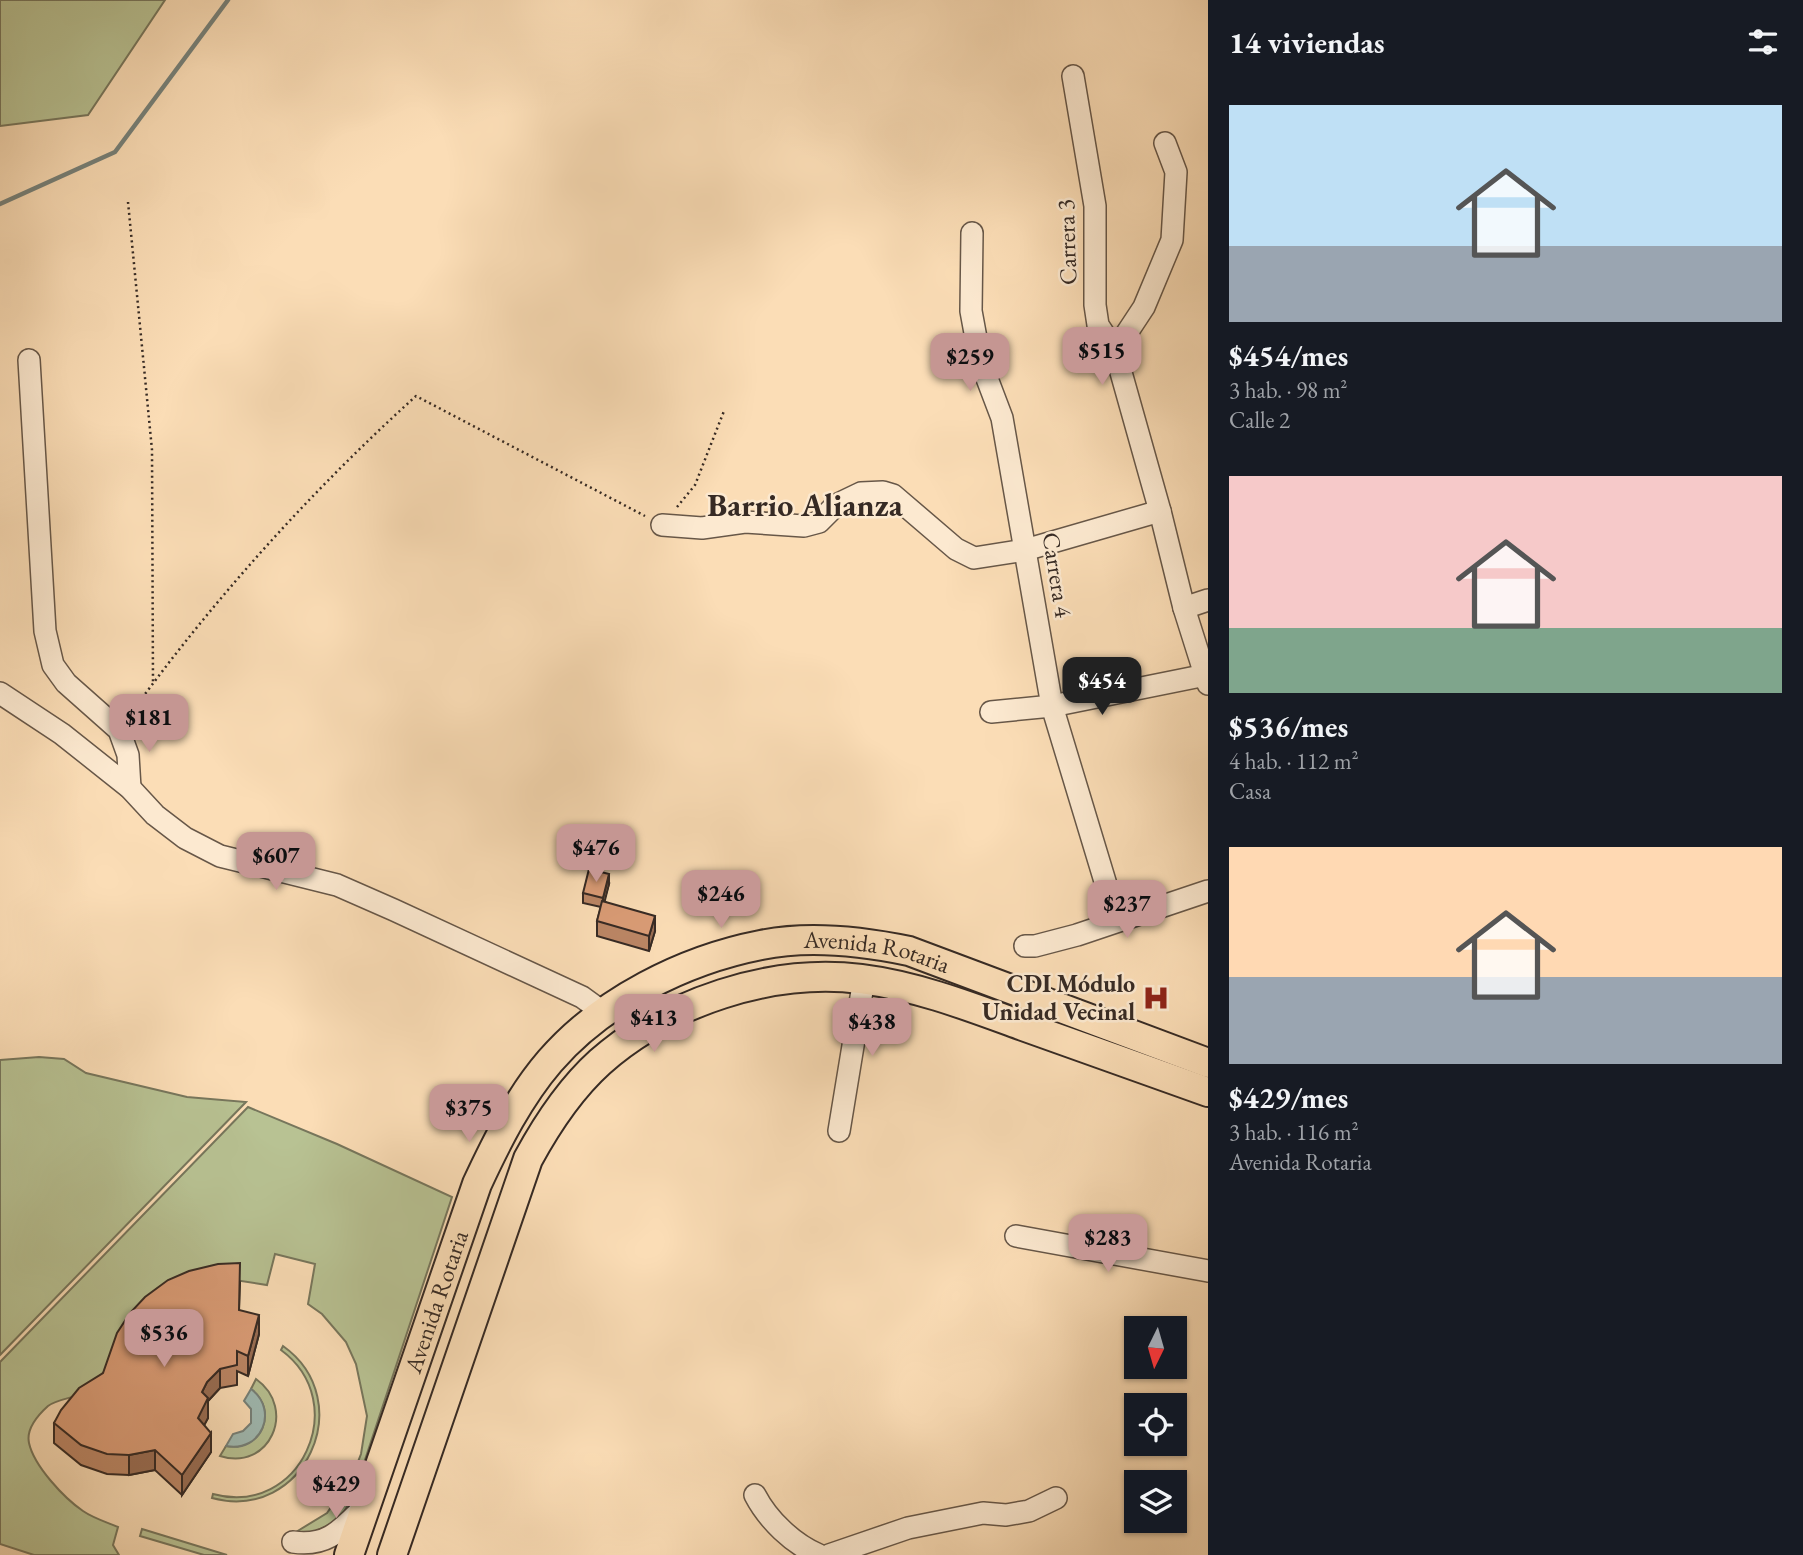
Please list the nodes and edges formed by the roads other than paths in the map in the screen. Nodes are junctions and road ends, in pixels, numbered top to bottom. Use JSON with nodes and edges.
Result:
{"nodes":[{"id":1,"x":1073,"y":76,"type":"dead end"},
{"id":2,"x":1165,"y":143,"type":"dead end"},
{"id":3,"x":972,"y":233,"type":"dead end"},
{"id":4,"x":1115,"y":351,"type":"junction"},
{"id":5,"x":29,"y":360,"type":"dead end"},
{"id":6,"x":1160,"y":511,"type":"junction"},
{"id":7,"x":662,"y":525,"type":"road end"},
{"id":8,"x":1026,"y":550,"type":"junction"},
{"id":9,"x":1208,"y":600,"type":"edge"},
{"id":10,"x":1184,"y":608,"type":"junction"},
{"id":11,"x":1207,"y":679,"type":"edge"},
{"id":12,"x":0,"y":693,"type":"edge"},
{"id":13,"x":1052,"y":706,"type":"junction"},
{"id":14,"x":992,"y":712,"type":"dead end"},
{"id":15,"x":130,"y":788,"type":"junction"},
{"id":16,"x":1208,"y":891,"type":"edge"},
{"id":17,"x":1117,"y":921,"type":"junction"},
{"id":18,"x":1030,"y":946,"type":"dead end"},
{"id":19,"x":864,"y":979,"type":"junction"},
{"id":20,"x":604,"y":1013,"type":"junction"},
{"id":21,"x":1208,"y":1063,"type":"edge"},
{"id":22,"x":1208,"y":1092,"type":"edge"},
{"id":23,"x":839,"y":1131,"type":"dead end"},
{"id":24,"x":1016,"y":1236,"type":"dead end"},
{"id":25,"x":1208,"y":1271,"type":"edge"},
{"id":26,"x":755,"y":1495,"type":"dead end"},
{"id":27,"x":1056,"y":1498,"type":"dead end"},
{"id":28,"x":369,"y":1501,"type":"junction"},
{"id":29,"x":291,"y":1550,"type":"edge"},
{"id":30,"x":349,"y":1555,"type":"edge"},
{"id":31,"x":391,"y":1555,"type":"edge"},
{"id":32,"x":819,"y":1555,"type":"edge"},
{"id":33,"x":828,"y":1555,"type":"edge"}],
"edges":[{"from":1,"to":4,"type":"street","name":"Carrera 3"},
{"from":2,"to":4,"type":"street"},
{"from":3,"to":8,"type":"street","name":"Carrera 4"},
{"from":4,"to":6,"type":"street","name":"Carrera 3"},
{"from":5,"to":15,"type":"street"},
{"from":6,"to":8,"type":"street"},
{"from":6,"to":10,"type":"street","name":"Carrera 3"},
{"from":7,"to":8,"type":"street"},
{"from":8,"to":13,"type":"street","name":"Carrera 4"},
{"from":9,"to":10,"type":"street"},
{"from":10,"to":11,"type":"street","name":"Carrera 3"},
{"from":11,"to":13,"type":"street"},
{"from":12,"to":15,"type":"street"},
{"from":13,"to":14,"type":"street"},
{"from":13,"to":17,"type":"street","name":"Carrera 4"},
{"from":15,"to":20,"type":"street"},
{"from":16,"to":17,"type":"street"},
{"from":17,"to":18,"type":"street"},
{"from":19,"to":22,"type":"main road","name":"Avenida Rotaria"},
{"from":19,"to":23,"type":"street"},
{"from":19,"to":31,"type":"main road","name":"Avenida Rotaria"},
{"from":20,"to":21,"type":"main road","name":"Avenida Rotaria"},
{"from":20,"to":28,"type":"main road","name":"Avenida Rotaria"},
{"from":24,"to":25,"type":"street"},
{"from":26,"to":32,"type":"street"},
{"from":27,"to":33,"type":"street"},
{"from":28,"to":29,"type":"street"},
{"from":28,"to":30,"type":"main road","name":"Avenida Rotaria"}]}
